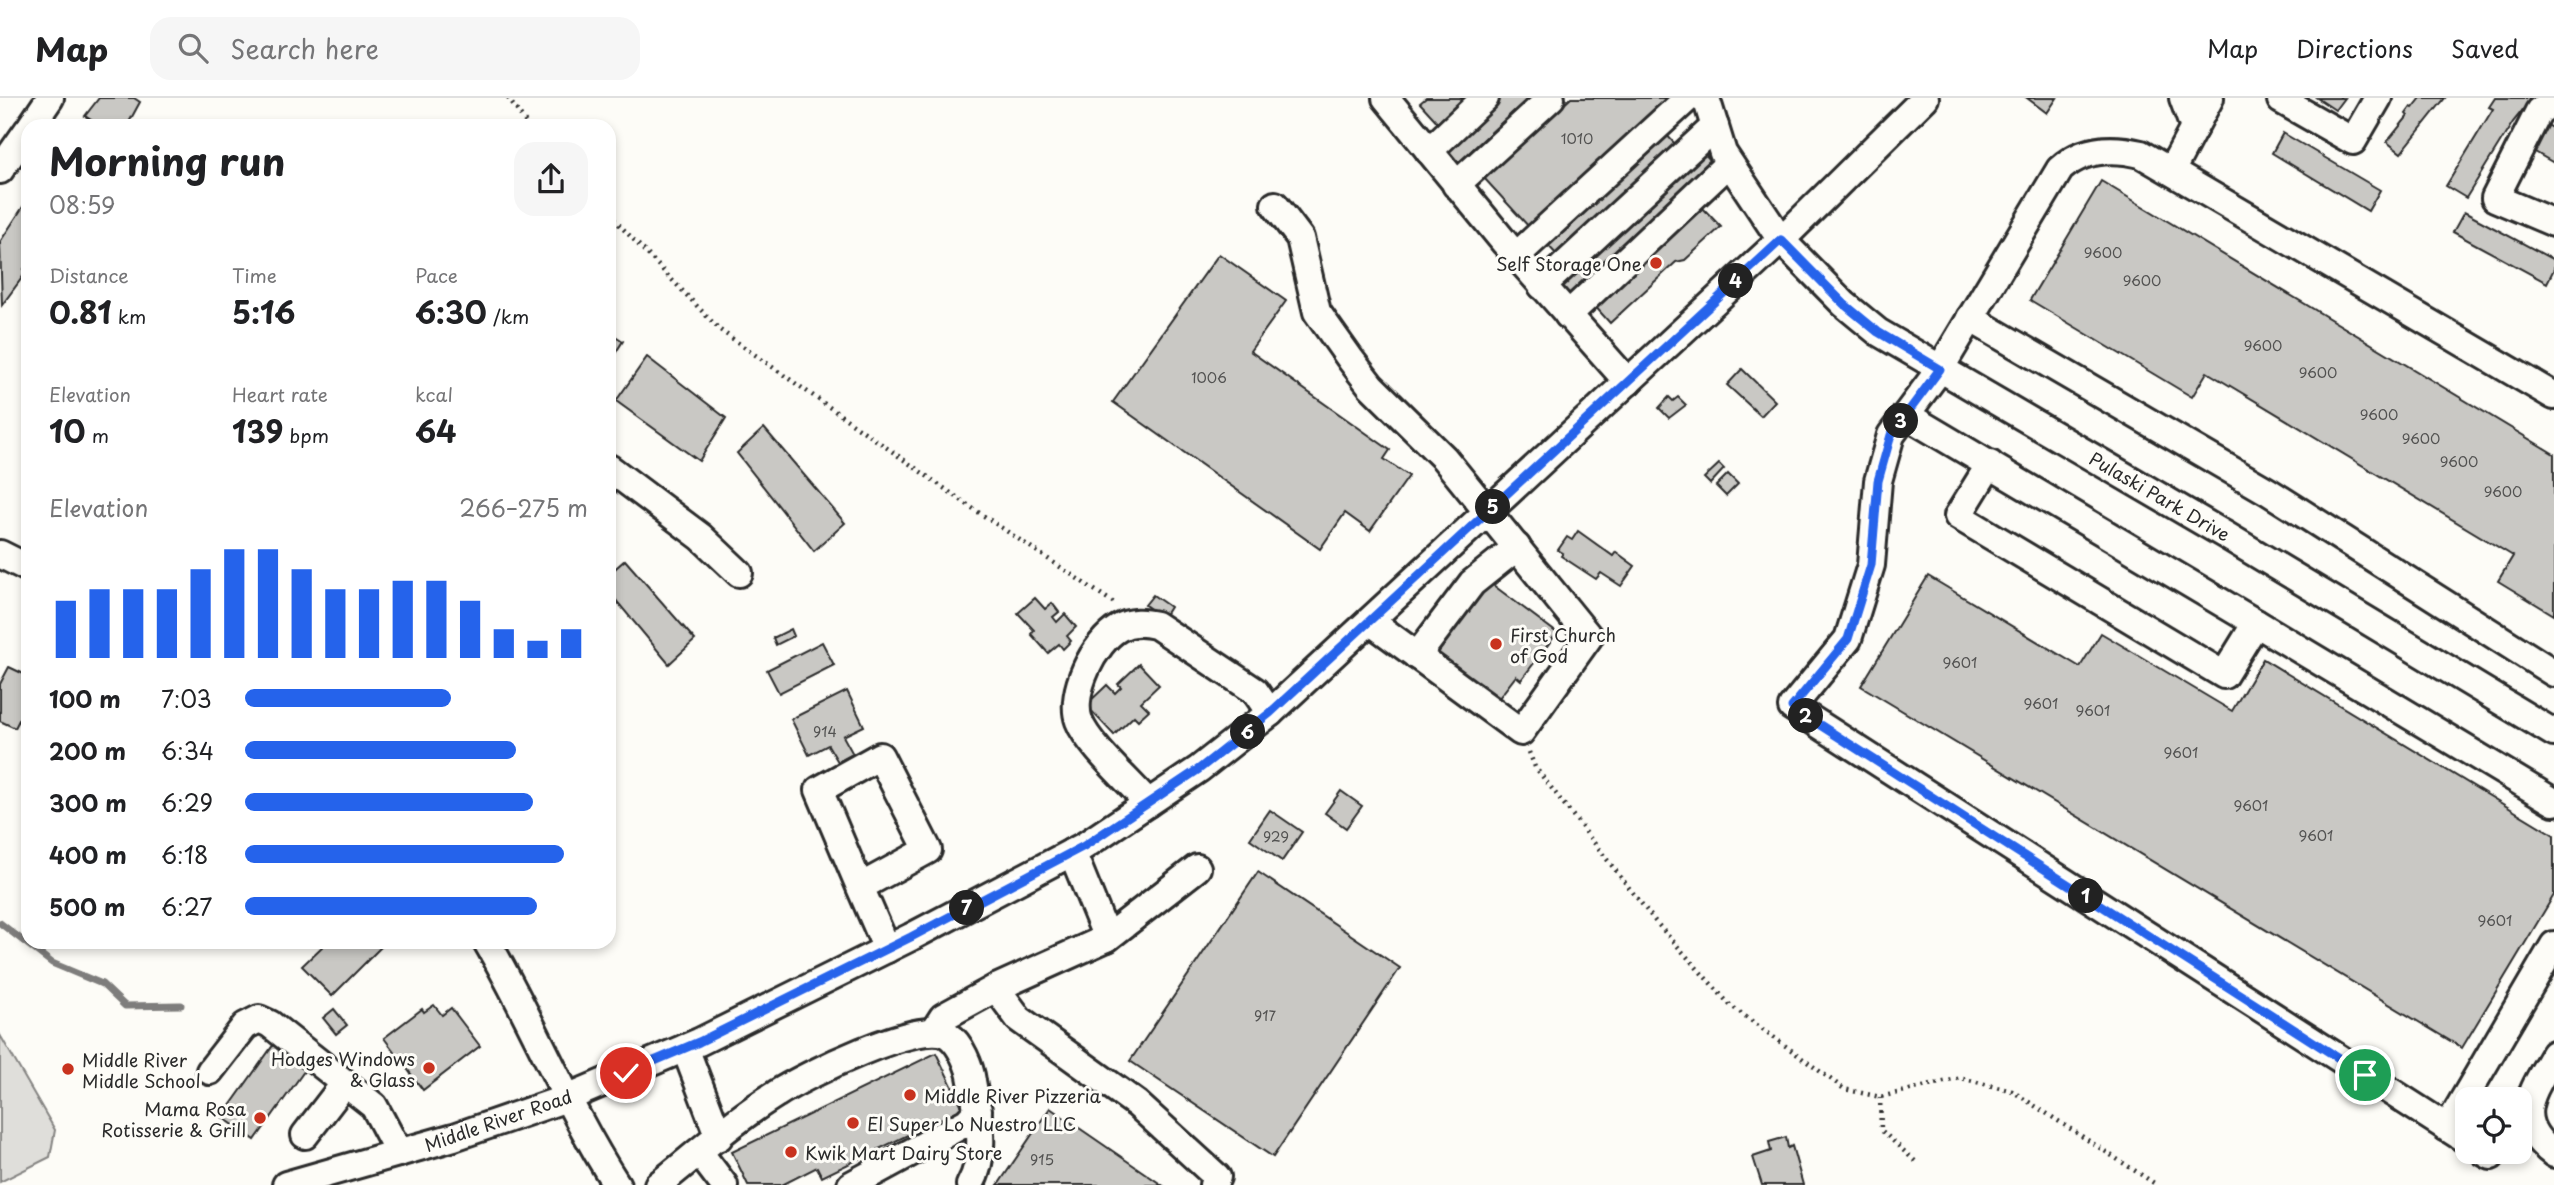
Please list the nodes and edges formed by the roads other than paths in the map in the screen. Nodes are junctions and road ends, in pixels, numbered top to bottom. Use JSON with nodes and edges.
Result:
{"nodes":[{"id":1,"x":50,"y":98,"type":"edge"},
{"id":2,"x":1485,"y":98,"type":"edge"},
{"id":3,"x":1551,"y":98,"type":"edge"},
{"id":4,"x":1688,"y":98,"type":"edge"},
{"id":5,"x":1706,"y":98,"type":"edge"},
{"id":6,"x":1925,"y":98,"type":"edge"},
{"id":7,"x":2183,"y":98,"type":"edge"},
{"id":8,"x":2210,"y":98,"type":"edge"},
{"id":9,"x":2283,"y":98,"type":"edge"},
{"id":10,"x":2378,"y":98,"type":"edge"},
{"id":11,"x":2554,"y":102,"type":"edge"},
{"id":12,"x":1398,"y":103,"type":"edge"},
{"id":13,"x":35,"y":119,"type":"edge"},
{"id":14,"x":1715,"y":126,"type":"junction"},
{"id":15,"x":2194,"y":128,"type":"junction"},
{"id":16,"x":21,"y":140,"type":"edge"},
{"id":17,"x":1429,"y":151,"type":"junction"},
{"id":18,"x":1729,"y":163,"type":"junction"},
{"id":19,"x":0,"y":170,"type":"edge"},
{"id":20,"x":2171,"y":171,"type":"junction"},
{"id":21,"x":1457,"y":185,"type":"junction"},
{"id":22,"x":1275,"y":205,"type":"dead end"},
{"id":23,"x":2554,"y":223,"type":"edge"},
{"id":24,"x":1781,"y":240,"type":"junction"},
{"id":25,"x":1516,"y":256,"type":"junction"},
{"id":26,"x":1542,"y":286,"type":"junction"},
{"id":27,"x":1568,"y":315,"type":"junction"},
{"id":28,"x":1970,"y":318,"type":"junction"},
{"id":29,"x":1940,"y":369,"type":"junction"},
{"id":30,"x":1628,"y":382,"type":"junction"},
{"id":31,"x":2554,"y":397,"type":"edge"},
{"id":32,"x":1906,"y":415,"type":"junction"},
{"id":33,"x":1990,"y":464,"type":"junction"},
{"id":34,"x":616,"y":473,"type":"edge"},
{"id":35,"x":1488,"y":511,"type":"junction"},
{"id":36,"x":1517,"y":547,"type":"junction"},
{"id":37,"x":0,"y":554,"type":"edge"},
{"id":38,"x":21,"y":564,"type":"edge"},
{"id":39,"x":739,"y":573,"type":"dead end"},
{"id":40,"x":1370,"y":621,"type":"junction"},
{"id":41,"x":2256,"y":623,"type":"junction"},
{"id":42,"x":1417,"y":656,"type":"junction"},
{"id":43,"x":2554,"y":673,"type":"edge"},
{"id":44,"x":1270,"y":713,"type":"junction"},
{"id":45,"x":2554,"y":733,"type":"edge"},
{"id":46,"x":2554,"y":802,"type":"edge"},
{"id":47,"x":1149,"y":803,"type":"junction"},
{"id":48,"x":1072,"y":852,"type":"junction"},
{"id":49,"x":1197,"y":868,"type":"dead end"},
{"id":50,"x":860,"y":887,"type":"junction"},
{"id":51,"x":1107,"y":938,"type":"junction"},
{"id":52,"x":2554,"y":945,"type":"edge"},
{"id":53,"x":491,"y":949,"type":"edge"},
{"id":54,"x":887,"y":949,"type":"junction"},
{"id":55,"x":996,"y":988,"type":"junction"},
{"id":56,"x":934,"y":1031,"type":"junction"},
{"id":57,"x":685,"y":1048,"type":"junction"},
{"id":58,"x":2554,"y":1054,"type":"edge"},
{"id":59,"x":210,"y":1071,"type":"dead end"},
{"id":60,"x":345,"y":1083,"type":"junction"},
{"id":61,"x":2482,"y":1087,"type":"edge"},
{"id":62,"x":2532,"y":1092,"type":"edge"},
{"id":63,"x":567,"y":1098,"type":"junction"},
{"id":64,"x":978,"y":1110,"type":"junction"},
{"id":65,"x":2532,"y":1129,"type":"edge"},
{"id":66,"x":2455,"y":1134,"type":"edge"},
{"id":67,"x":305,"y":1135,"type":"dead end"},
{"id":68,"x":709,"y":1145,"type":"junction"},
{"id":69,"x":399,"y":1153,"type":"junction"},
{"id":70,"x":2554,"y":1154,"type":"edge"},
{"id":71,"x":286,"y":1185,"type":"edge"},
{"id":72,"x":617,"y":1185,"type":"edge"},
{"id":73,"x":658,"y":1185,"type":"edge"},
{"id":74,"x":724,"y":1185,"type":"edge"},
{"id":75,"x":851,"y":1185,"type":"edge"},
{"id":76,"x":970,"y":1185,"type":"edge"},
{"id":77,"x":1213,"y":1185,"type":"edge"}],
"edges":[{"from":1,"to":13,"type":"street"},
{"from":2,"to":17,"type":"street"},
{"from":3,"to":21,"type":"street"},
{"from":4,"to":25,"type":"street"},
{"from":5,"to":14,"type":"street","name":"Pulaski Park Drive"},
{"from":6,"to":24,"type":"street","name":"Middle River Road"},
{"from":7,"to":15,"type":"street"},
{"from":8,"to":15,"type":"street"},
{"from":9,"to":10,"type":"street"},
{"from":11,"to":23,"type":"street"},
{"from":12,"to":17,"type":"street"},
{"from":14,"to":18,"type":"street","name":"Pulaski Park Drive"},
{"from":14,"to":26,"type":"street"},
{"from":15,"to":20,"type":"street"},
{"from":16,"to":19,"type":"street"},
{"from":17,"to":21,"type":"street"},
{"from":18,"to":24,"type":"street","name":"Pulaski Park Drive"},
{"from":18,"to":27,"type":"street"},
{"from":20,"to":28,"type":"street"},
{"from":20,"to":31,"type":"street"},
{"from":21,"to":25,"type":"street"},
{"from":22,"to":35,"type":"street"},
{"from":24,"to":29,"type":"street","name":"Pulaski Park Drive"},
{"from":24,"to":30,"type":"street","name":"Middle River Road"},
{"from":25,"to":26,"type":"street"},
{"from":26,"to":27,"type":"street"},
{"from":27,"to":30,"type":"street"},
{"from":28,"to":29,"type":"street"},
{"from":28,"to":43,"type":"street"},
{"from":29,"to":32,"type":"street"},
{"from":29,"to":45,"type":"street","name":"Pulaski Park Drive"},
{"from":30,"to":35,"type":"street","name":"Middle River Road"},
{"from":32,"to":33,"type":"street"},
{"from":32,"to":66,"type":"street"},
{"from":33,"to":41,"type":"street"},
{"from":33,"to":41,"type":"street"},
{"from":34,"to":39,"type":"street"},
{"from":35,"to":36,"type":"street"},
{"from":35,"to":40,"type":"street","name":"Middle River Road"},
{"from":36,"to":42,"type":"street"},
{"from":36,"to":42,"type":"street"},
{"from":37,"to":38,"type":"street"},
{"from":40,"to":42,"type":"street"},
{"from":40,"to":44,"type":"street","name":"Middle River Road"},
{"from":41,"to":46,"type":"street"},
{"from":44,"to":47,"type":"street","name":"Middle River Road"},
{"from":44,"to":47,"type":"street"},
{"from":47,"to":48,"type":"street","name":"Middle River Road"},
{"from":48,"to":51,"type":"street"},
{"from":48,"to":54,"type":"street","name":"Middle River Road"},
{"from":49,"to":51,"type":"street"},
{"from":50,"to":50,"type":"street"},
{"from":50,"to":54,"type":"street"},
{"from":51,"to":55,"type":"street"},
{"from":52,"to":61,"type":"street"},
{"from":53,"to":63,"type":"street"},
{"from":54,"to":57,"type":"street","name":"Middle River Road"},
{"from":55,"to":56,"type":"street"},
{"from":55,"to":77,"type":"street"},
{"from":56,"to":64,"type":"street"},
{"from":56,"to":68,"type":"street"},
{"from":57,"to":63,"type":"street","name":"Middle River Road"},
{"from":57,"to":68,"type":"street"},
{"from":58,"to":62,"type":"street"},
{"from":59,"to":60,"type":"street"},
{"from":60,"to":67,"type":"street"},
{"from":60,"to":69,"type":"street"},
{"from":63,"to":69,"type":"street","name":"Middle River Road"},
{"from":63,"to":72,"type":"street"},
{"from":64,"to":75,"type":"street"},
{"from":64,"to":76,"type":"street"},
{"from":65,"to":70,"type":"street"},
{"from":68,"to":73,"type":"street"},
{"from":68,"to":74,"type":"street"},
{"from":69,"to":71,"type":"street","name":"Middle River Road"}]}
